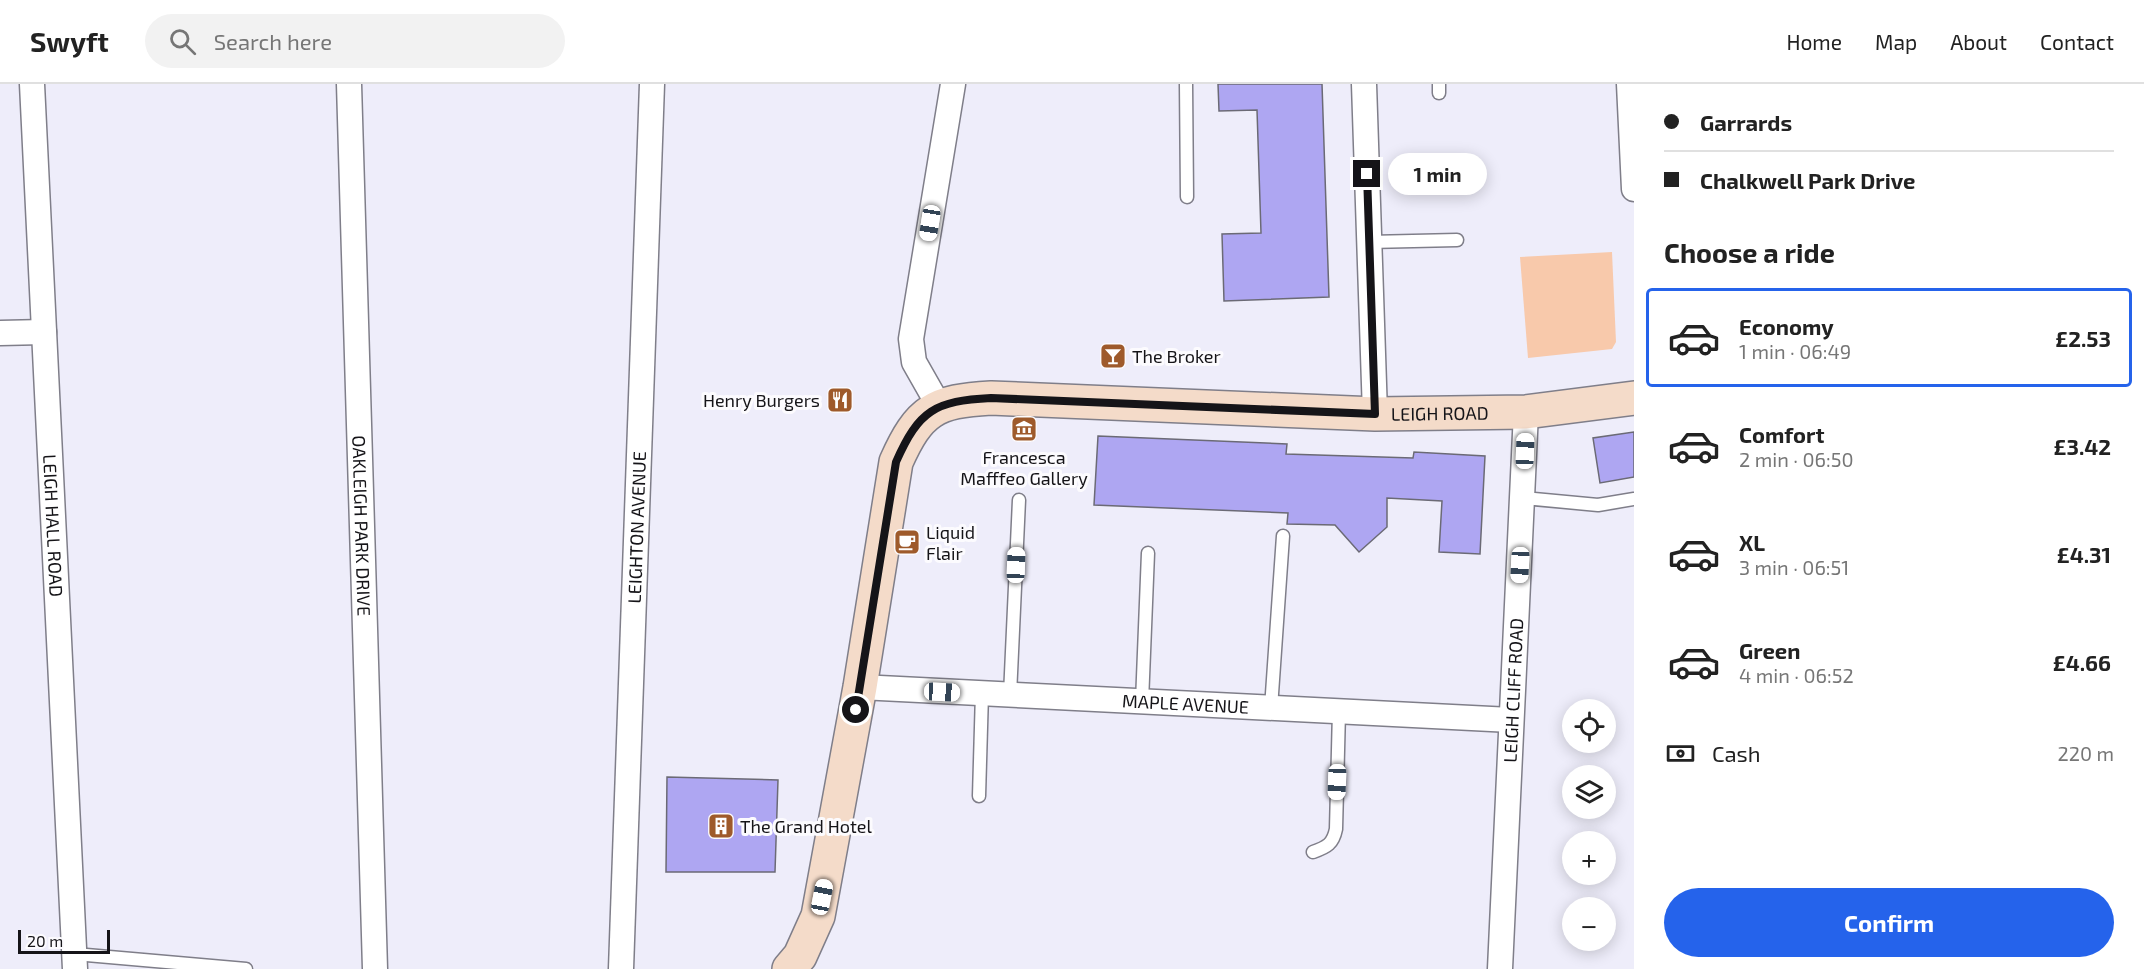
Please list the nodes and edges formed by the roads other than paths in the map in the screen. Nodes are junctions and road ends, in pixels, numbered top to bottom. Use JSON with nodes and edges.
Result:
{"nodes":[{"id":1,"x":32,"y":84,"type":"edge"},
{"id":2,"x":349,"y":84,"type":"edge"},
{"id":3,"x":652,"y":84,"type":"edge"},
{"id":4,"x":952,"y":84,"type":"edge"},
{"id":5,"x":1186,"y":84,"type":"edge"},
{"id":6,"x":1364,"y":84,"type":"edge"},
{"id":7,"x":1629,"y":84,"type":"edge"},
{"id":8,"x":1634,"y":189,"type":"edge"},
{"id":9,"x":1187,"y":197,"type":"dead end"},
{"id":10,"x":1457,"y":240,"type":"dead end"},
{"id":11,"x":1370,"y":242,"type":"junction"},
{"id":12,"x":44,"y":332,"type":"junction"},
{"id":13,"x":0,"y":333,"type":"edge"},
{"id":14,"x":1634,"y":398,"type":"edge"},
{"id":15,"x":939,"y":406,"type":"junction"},
{"id":16,"x":1526,"y":412,"type":"junction"},
{"id":17,"x":1375,"y":414,"type":"junction"},
{"id":18,"x":1523,"y":498,"type":"junction"},
{"id":19,"x":1634,"y":499,"type":"edge"},
{"id":20,"x":1019,"y":500,"type":"dead end"},
{"id":21,"x":1283,"y":536,"type":"dead end"},
{"id":22,"x":1148,"y":553,"type":"dead end"},
{"id":23,"x":860,"y":687,"type":"junction"},
{"id":24,"x":982,"y":693,"type":"junction"},
{"id":25,"x":1010,"y":695,"type":"junction"},
{"id":26,"x":1142,"y":702,"type":"junction"},
{"id":27,"x":1271,"y":708,"type":"junction"},
{"id":28,"x":1339,"y":711,"type":"junction"},
{"id":29,"x":1511,"y":720,"type":"junction"},
{"id":30,"x":979,"y":796,"type":"dead end"},
{"id":31,"x":1313,"y":852,"type":"dead end"},
{"id":32,"x":75,"y":961,"type":"edge"},
{"id":33,"x":246,"y":969,"type":"edge"},
{"id":34,"x":375,"y":969,"type":"edge"},
{"id":35,"x":621,"y":969,"type":"edge"},
{"id":36,"x":789,"y":969,"type":"edge"},
{"id":37,"x":1500,"y":969,"type":"edge"}],
"edges":[{"from":1,"to":12,"type":"street","name":"LEIGH HALL ROAD"},
{"from":2,"to":34,"type":"street","name":"OAKLEIGH PARK DRIVE"},
{"from":3,"to":35,"type":"street","name":"LEIGHTON AVENUE"},
{"from":4,"to":15,"type":"street"},
{"from":5,"to":9,"type":"lane"},
{"from":6,"to":11,"type":"street"},
{"from":7,"to":8,"type":"street"},
{"from":10,"to":11,"type":"lane"},
{"from":11,"to":17,"type":"street"},
{"from":12,"to":13,"type":"street"},
{"from":12,"to":32,"type":"street","name":"LEIGH HALL ROAD"},
{"from":14,"to":16,"type":"street","name":"LEIGH ROAD"},
{"from":15,"to":17,"type":"street","name":"LEIGH ROAD"},
{"from":15,"to":23,"type":"street","name":"LEIGH ROAD"},
{"from":16,"to":17,"type":"street","name":"LEIGH ROAD"},
{"from":16,"to":18,"type":"street","name":"LEIGH CLIFF ROAD"},
{"from":18,"to":19,"type":"lane"},
{"from":18,"to":29,"type":"street","name":"LEIGH CLIFF ROAD"},
{"from":20,"to":25,"type":"lane"},
{"from":21,"to":27,"type":"lane"},
{"from":22,"to":26,"type":"lane"},
{"from":23,"to":24,"type":"street","name":"MAPLE AVENUE"},
{"from":23,"to":36,"type":"street","name":"LEIGH ROAD"},
{"from":24,"to":25,"type":"street","name":"MAPLE AVENUE"},
{"from":24,"to":30,"type":"lane"},
{"from":25,"to":26,"type":"street","name":"MAPLE AVENUE"},
{"from":26,"to":27,"type":"street","name":"MAPLE AVENUE"},
{"from":27,"to":28,"type":"street","name":"MAPLE AVENUE"},
{"from":28,"to":29,"type":"street","name":"MAPLE AVENUE"},
{"from":28,"to":31,"type":"lane"},
{"from":29,"to":37,"type":"street","name":"LEIGH CLIFF ROAD"},
{"from":32,"to":33,"type":"lane"}]}
